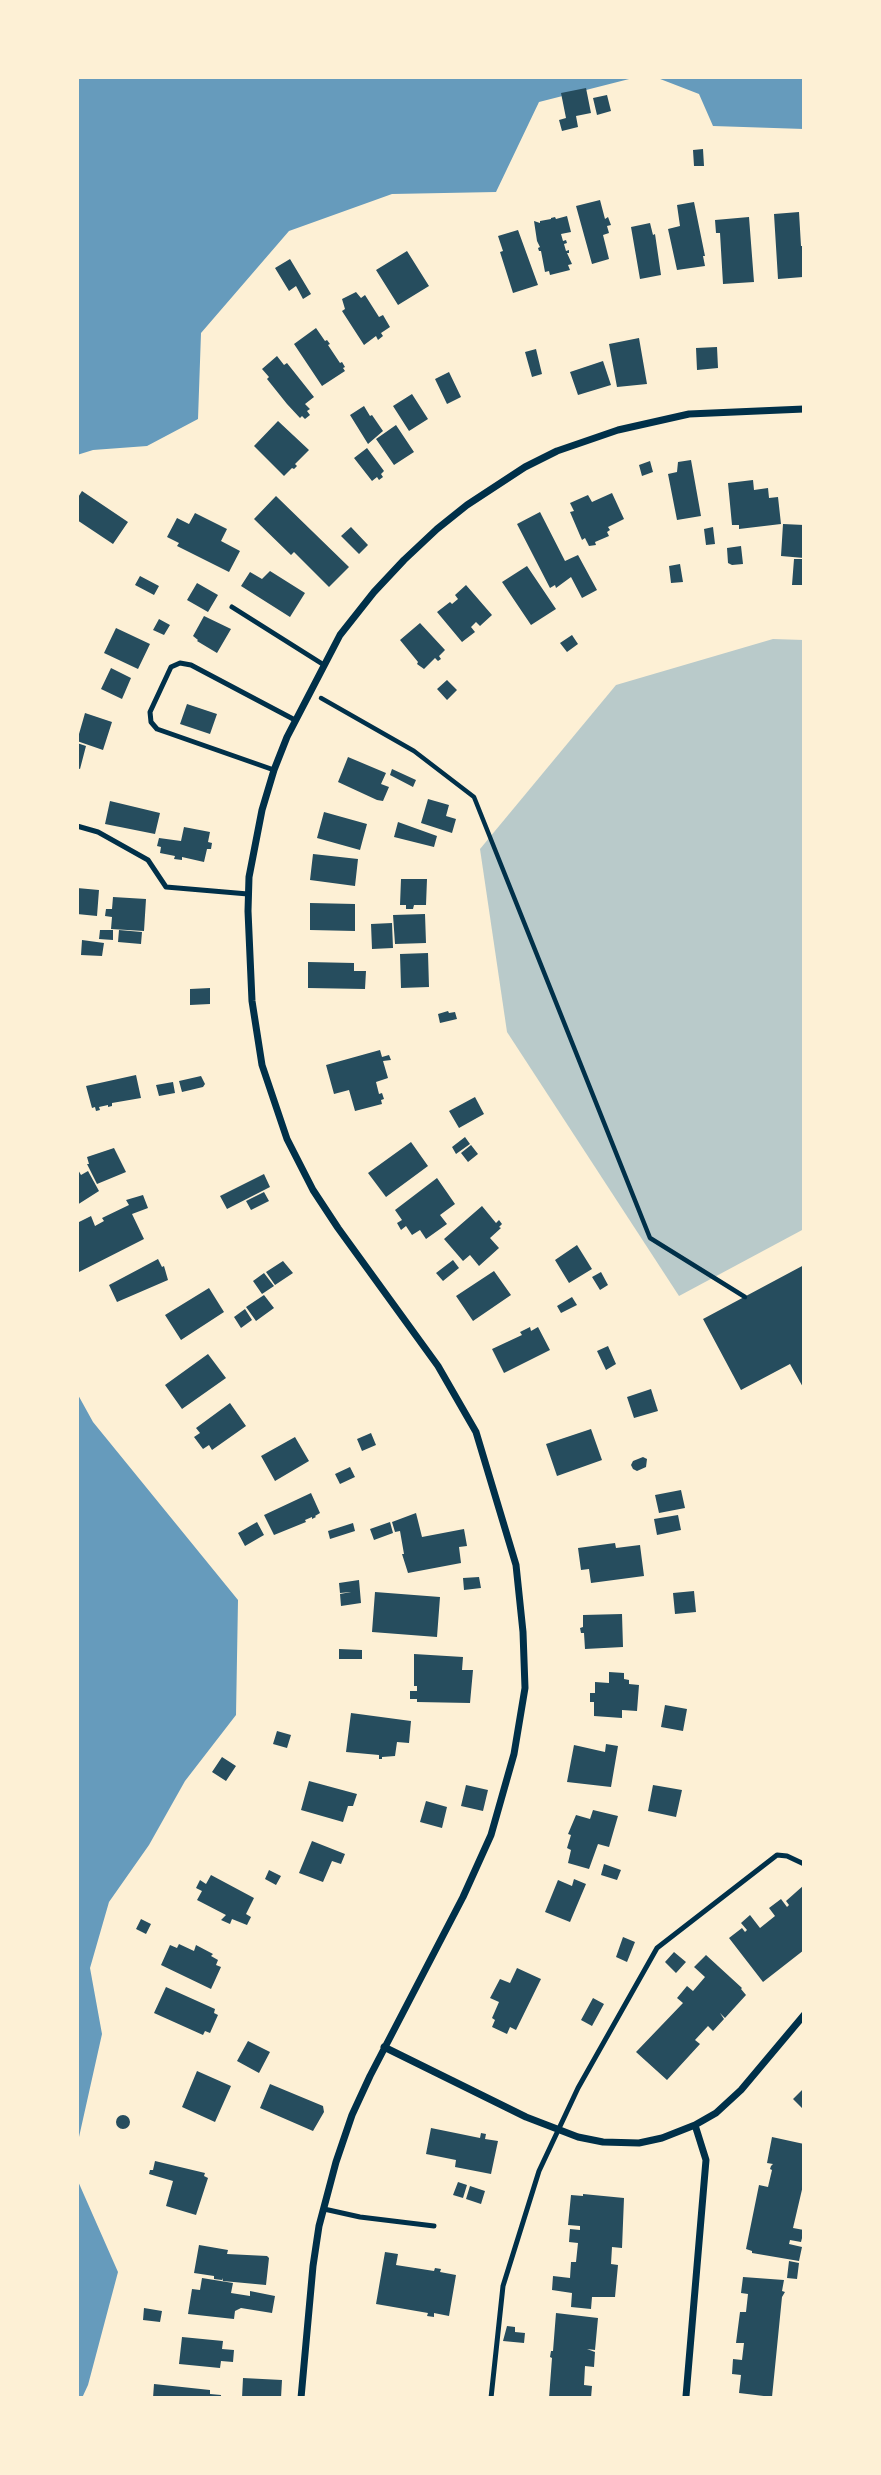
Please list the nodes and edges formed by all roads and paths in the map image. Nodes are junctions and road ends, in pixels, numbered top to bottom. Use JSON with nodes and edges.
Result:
{"nodes":[{"id":1,"x":804,"y":409,"type":"edge"},
{"id":2,"x":232,"y":607,"type":"dead end"},
{"id":3,"x":324,"y":665,"type":"junction"},
{"id":4,"x":310,"y":692,"type":"junction"},
{"id":5,"x":295,"y":720,"type":"junction"},
{"id":6,"x":274,"y":770,"type":"junction"},
{"id":7,"x":77,"y":826,"type":"edge"},
{"id":8,"x":248,"y":894,"type":"junction"},
{"id":9,"x":745,"y":1297,"type":"dead end"},
{"id":10,"x":804,"y":1864,"type":"edge"},
{"id":11,"x":804,"y":2015,"type":"edge"},
{"id":12,"x":384,"y":2047,"type":"junction"},
{"id":13,"x":695,"y":2125,"type":"junction"},
{"id":14,"x":558,"y":2129,"type":"junction"},
{"id":15,"x":324,"y":2209,"type":"junction"},
{"id":16,"x":435,"y":2226,"type":"dead end"},
{"id":17,"x":687,"y":2397,"type":"edge"},
{"id":18,"x":301,"y":2398,"type":"edge"},
{"id":19,"x":491,"y":2398,"type":"edge"}],
"edges":[{"from":1,"to":3,"type":"street"},
{"from":2,"to":3,"type":"lane"},
{"from":3,"to":4,"type":"street"},
{"from":4,"to":5,"type":"street"},
{"from":4,"to":9,"type":"path"},
{"from":5,"to":6,"type":"street"},
{"from":5,"to":6,"type":"lane"},
{"from":6,"to":8,"type":"street"},
{"from":7,"to":8,"type":"lane"},
{"from":8,"to":12,"type":"street"},
{"from":10,"to":14,"type":"lane"},
{"from":11,"to":13,"type":"street"},
{"from":12,"to":14,"type":"street"},
{"from":12,"to":15,"type":"street"},
{"from":13,"to":14,"type":"street"},
{"from":13,"to":17,"type":"street"},
{"from":14,"to":19,"type":"lane"},
{"from":15,"to":16,"type":"lane"},
{"from":15,"to":18,"type":"street"}]}
